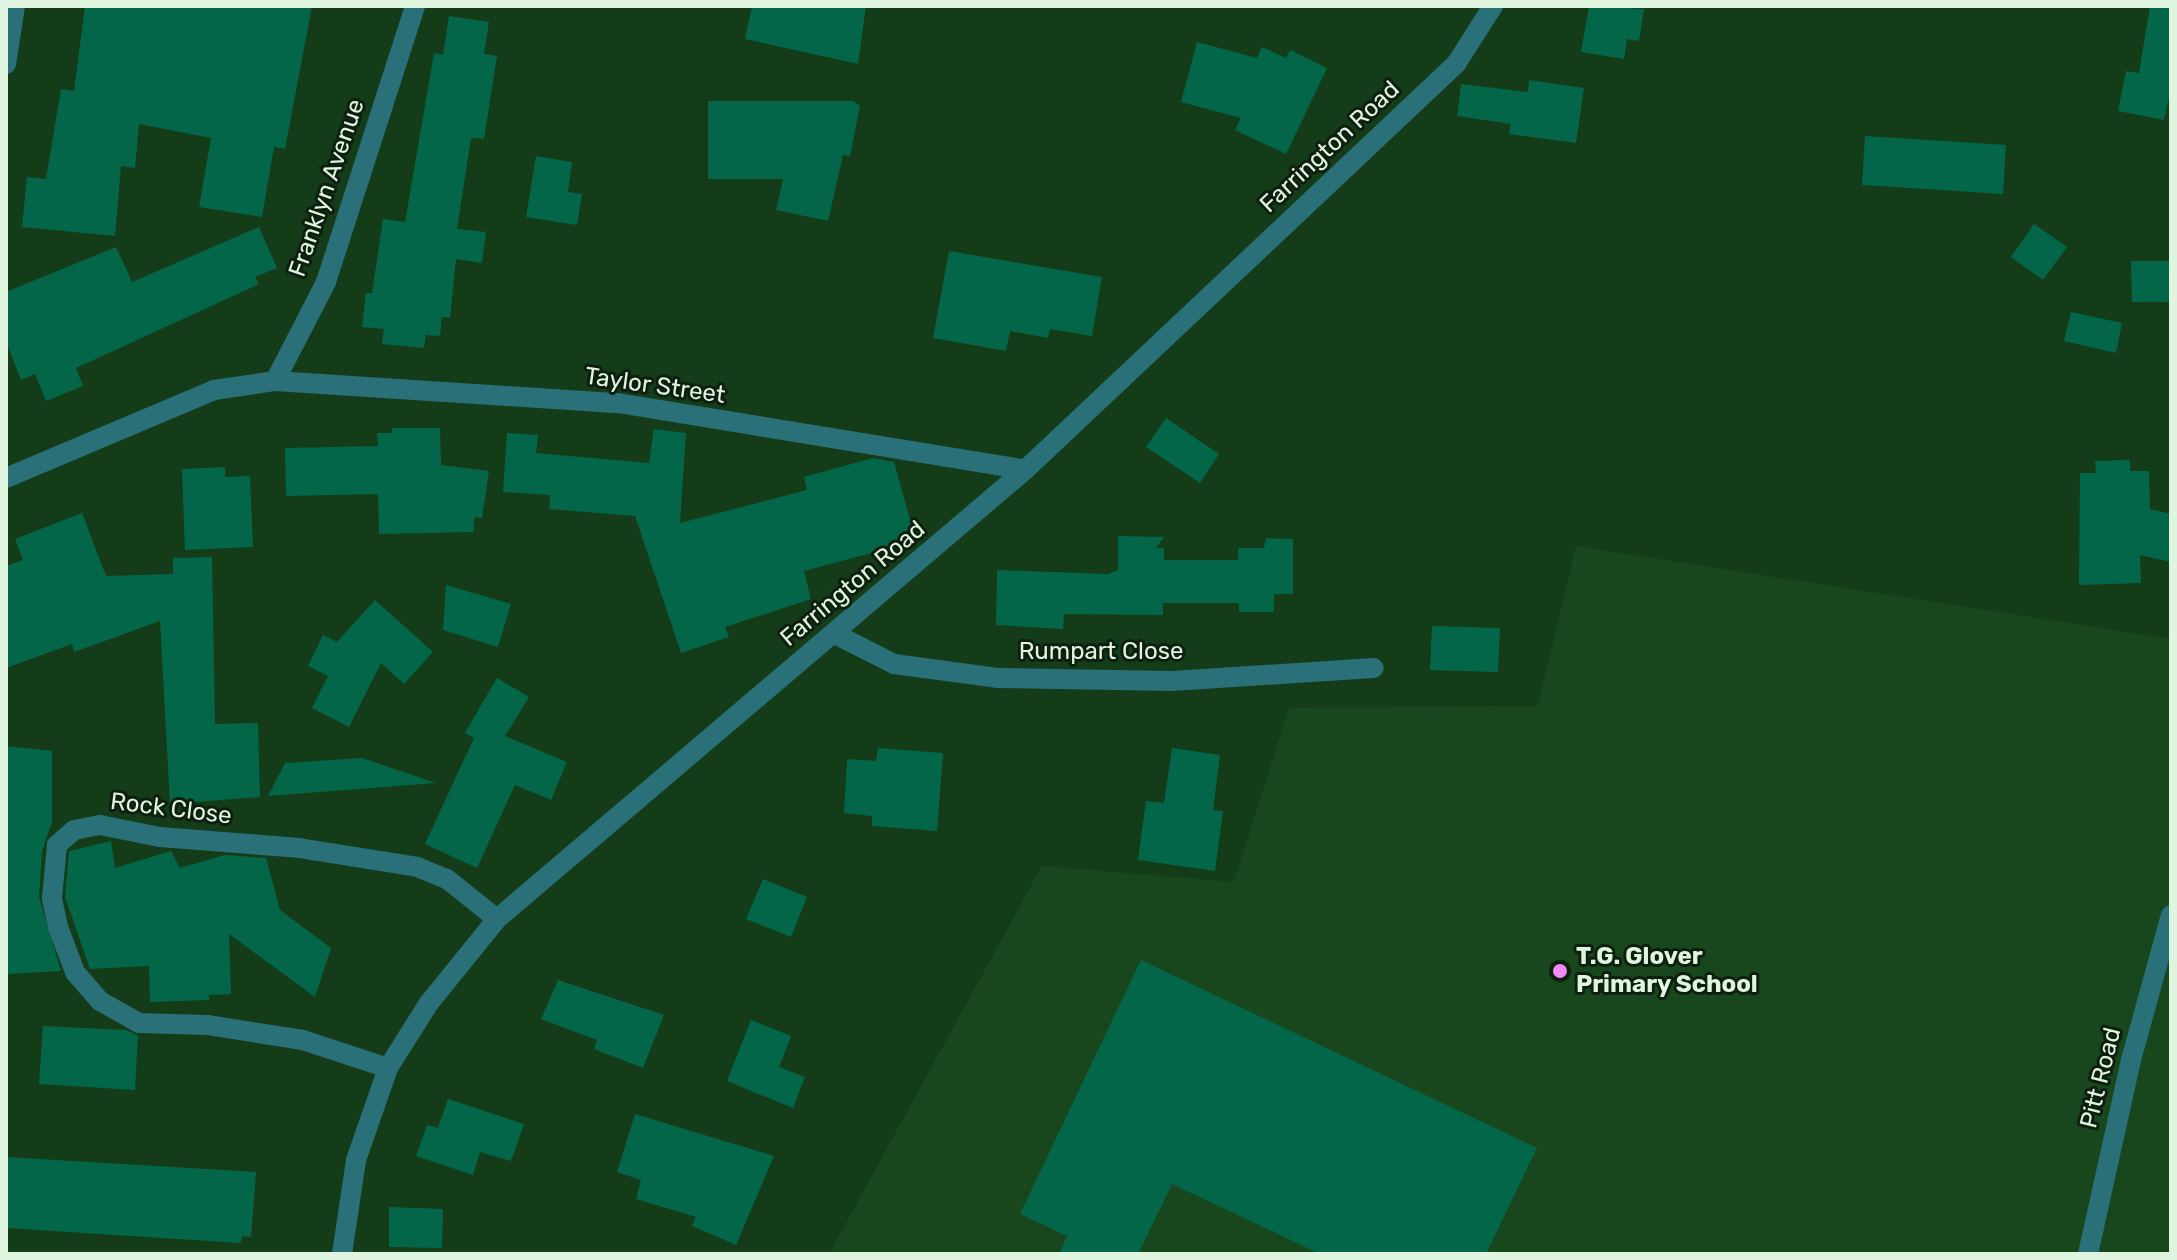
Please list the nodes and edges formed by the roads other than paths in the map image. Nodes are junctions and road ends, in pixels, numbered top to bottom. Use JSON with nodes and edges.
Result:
{"nodes":[{"id":1,"x":15,"y":6,"type":"edge"},
{"id":2,"x":415,"y":6,"type":"edge"},
{"id":3,"x":1493,"y":6,"type":"edge"},
{"id":4,"x":6,"y":64,"type":"edge"},
{"id":5,"x":275,"y":381,"type":"junction"},
{"id":6,"x":1025,"y":470,"type":"junction"},
{"id":7,"x":6,"y":478,"type":"edge"},
{"id":8,"x":835,"y":634,"type":"junction"},
{"id":9,"x":1374,"y":668,"type":"dead end"},
{"id":10,"x":2171,"y":915,"type":"edge"},
{"id":11,"x":497,"y":919,"type":"junction"},
{"id":12,"x":388,"y":1068,"type":"junction"},
{"id":13,"x":342,"y":1254,"type":"edge"},
{"id":14,"x":2088,"y":1254,"type":"edge"}],
"edges":[{"from":1,"to":4,"type":"street"},
{"from":2,"to":5,"type":"street","name":"Franklyn Avenue"},
{"from":3,"to":6,"type":"street","name":"Farrington Road"},
{"from":5,"to":6,"type":"street","name":"Taylor Street"},
{"from":5,"to":7,"type":"street"},
{"from":6,"to":8,"type":"street","name":"Farrington Road"},
{"from":8,"to":9,"type":"street","name":"Rumpart Close"},
{"from":8,"to":11,"type":"street","name":"Farrington Road"},
{"from":10,"to":14,"type":"street","name":"Pitt Road"},
{"from":11,"to":12,"type":"street","name":"Farrington Road"},
{"from":11,"to":12,"type":"street","name":"Rock Close"},
{"from":12,"to":13,"type":"street","name":"Farrington Road"}]}
